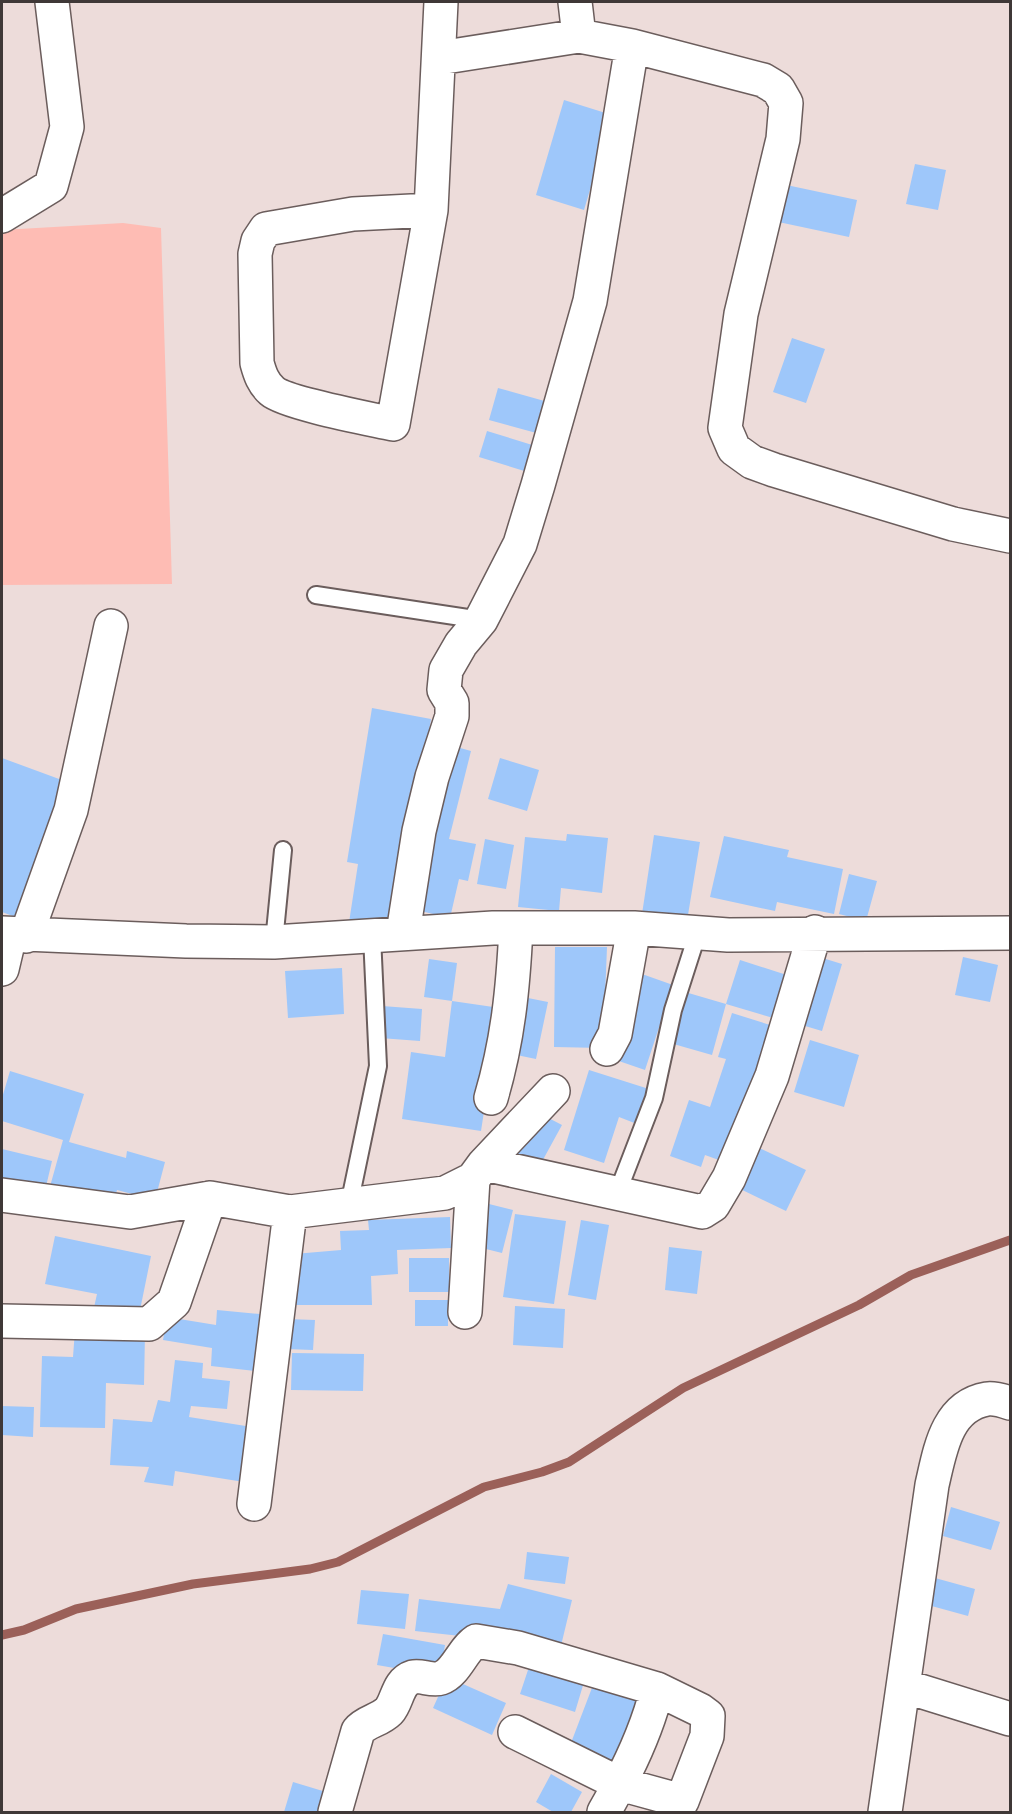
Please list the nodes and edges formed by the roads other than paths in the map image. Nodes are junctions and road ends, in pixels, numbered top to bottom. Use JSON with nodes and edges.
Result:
{"nodes":[{"id":1,"x":52,"y":2,"type":"edge"},
{"id":2,"x":441,"y":2,"type":"edge"},
{"id":3,"x":575,"y":2,"type":"edge"},
{"id":4,"x":579,"y":36,"type":"junction"},
{"id":5,"x":632,"y":46,"type":"junction"},
{"id":6,"x":439,"y":58,"type":"junction"},
{"id":7,"x":431,"y":210,"type":"junction"},
{"id":8,"x":2,"y":216,"type":"edge"},
{"id":9,"x":1011,"y":536,"type":"edge"},
{"id":10,"x":316,"y":595,"type":"dead end"},
{"id":11,"x":481,"y":620,"type":"junction"},
{"id":12,"x":111,"y":626,"type":"dead end"},
{"id":13,"x":283,"y":850,"type":"dead end"},
{"id":14,"x":516,"y":928,"type":"junction"},
{"id":15,"x":634,"y":928,"type":"junction"},
{"id":16,"x":698,"y":932,"type":"junction"},
{"id":17,"x":815,"y":932,"type":"junction"},
{"id":18,"x":1011,"y":933,"type":"edge"},
{"id":19,"x":12,"y":935,"type":"edge"},
{"id":20,"x":387,"y":935,"type":"junction"},
{"id":21,"x":274,"y":942,"type":"junction"},
{"id":22,"x":2,"y":969,"type":"edge"},
{"id":23,"x":608,"y":1049,"type":"dead end"},
{"id":24,"x":553,"y":1091,"type":"dead end"},
{"id":25,"x":491,"y":1098,"type":"dead end"},
{"id":26,"x":478,"y":1171,"type":"junction"},
{"id":27,"x":617,"y":1194,"type":"junction"},
{"id":28,"x":2,"y":1195,"type":"edge"},
{"id":29,"x":210,"y":1198,"type":"junction"},
{"id":30,"x":349,"y":1205,"type":"junction"},
{"id":31,"x":290,"y":1212,"type":"junction"},
{"id":32,"x":465,"y":1312,"type":"dead end"},
{"id":33,"x":2,"y":1321,"type":"edge"},
{"id":34,"x":1011,"y":1403,"type":"edge"},
{"id":35,"x":254,"y":1504,"type":"dead end"},
{"id":36,"x":904,"y":1686,"type":"junction"},
{"id":37,"x":657,"y":1689,"type":"junction"},
{"id":38,"x":1011,"y":1719,"type":"edge"},
{"id":39,"x":515,"y":1732,"type":"dead end"},
{"id":40,"x":620,"y":1784,"type":"junction"},
{"id":41,"x":335,"y":1812,"type":"edge"},
{"id":42,"x":604,"y":1812,"type":"edge"},
{"id":43,"x":885,"y":1812,"type":"edge"}],
"edges":[{"from":1,"to":8,"type":"street"},
{"from":2,"to":6,"type":"street"},
{"from":3,"to":4,"type":"street"},
{"from":4,"to":5,"type":"street"},
{"from":4,"to":6,"type":"street"},
{"from":5,"to":9,"type":"street"},
{"from":5,"to":11,"type":"street"},
{"from":6,"to":7,"type":"street"},
{"from":7,"to":7,"type":"street"},
{"from":10,"to":11,"type":"lane"},
{"from":11,"to":20,"type":"street"},
{"from":12,"to":19,"type":"street"},
{"from":13,"to":21,"type":"lane"},
{"from":14,"to":15,"type":"street"},
{"from":14,"to":20,"type":"street"},
{"from":14,"to":25,"type":"street"},
{"from":15,"to":16,"type":"street"},
{"from":15,"to":23,"type":"street"},
{"from":16,"to":17,"type":"street"},
{"from":16,"to":27,"type":"lane"},
{"from":17,"to":18,"type":"street"},
{"from":17,"to":27,"type":"street"},
{"from":19,"to":21,"type":"street"},
{"from":19,"to":22,"type":"street"},
{"from":20,"to":21,"type":"street"},
{"from":20,"to":30,"type":"lane"},
{"from":24,"to":26,"type":"street"},
{"from":26,"to":27,"type":"street"},
{"from":26,"to":30,"type":"street"},
{"from":26,"to":32,"type":"street"},
{"from":28,"to":29,"type":"street"},
{"from":29,"to":31,"type":"street"},
{"from":29,"to":33,"type":"street"},
{"from":30,"to":31,"type":"street"},
{"from":31,"to":35,"type":"street"},
{"from":34,"to":36,"type":"street"},
{"from":36,"to":38,"type":"street"},
{"from":36,"to":43,"type":"street"},
{"from":37,"to":40,"type":"street"},
{"from":37,"to":40,"type":"street"},
{"from":37,"to":41,"type":"street"},
{"from":39,"to":40,"type":"street"},
{"from":40,"to":42,"type":"street"}]}
